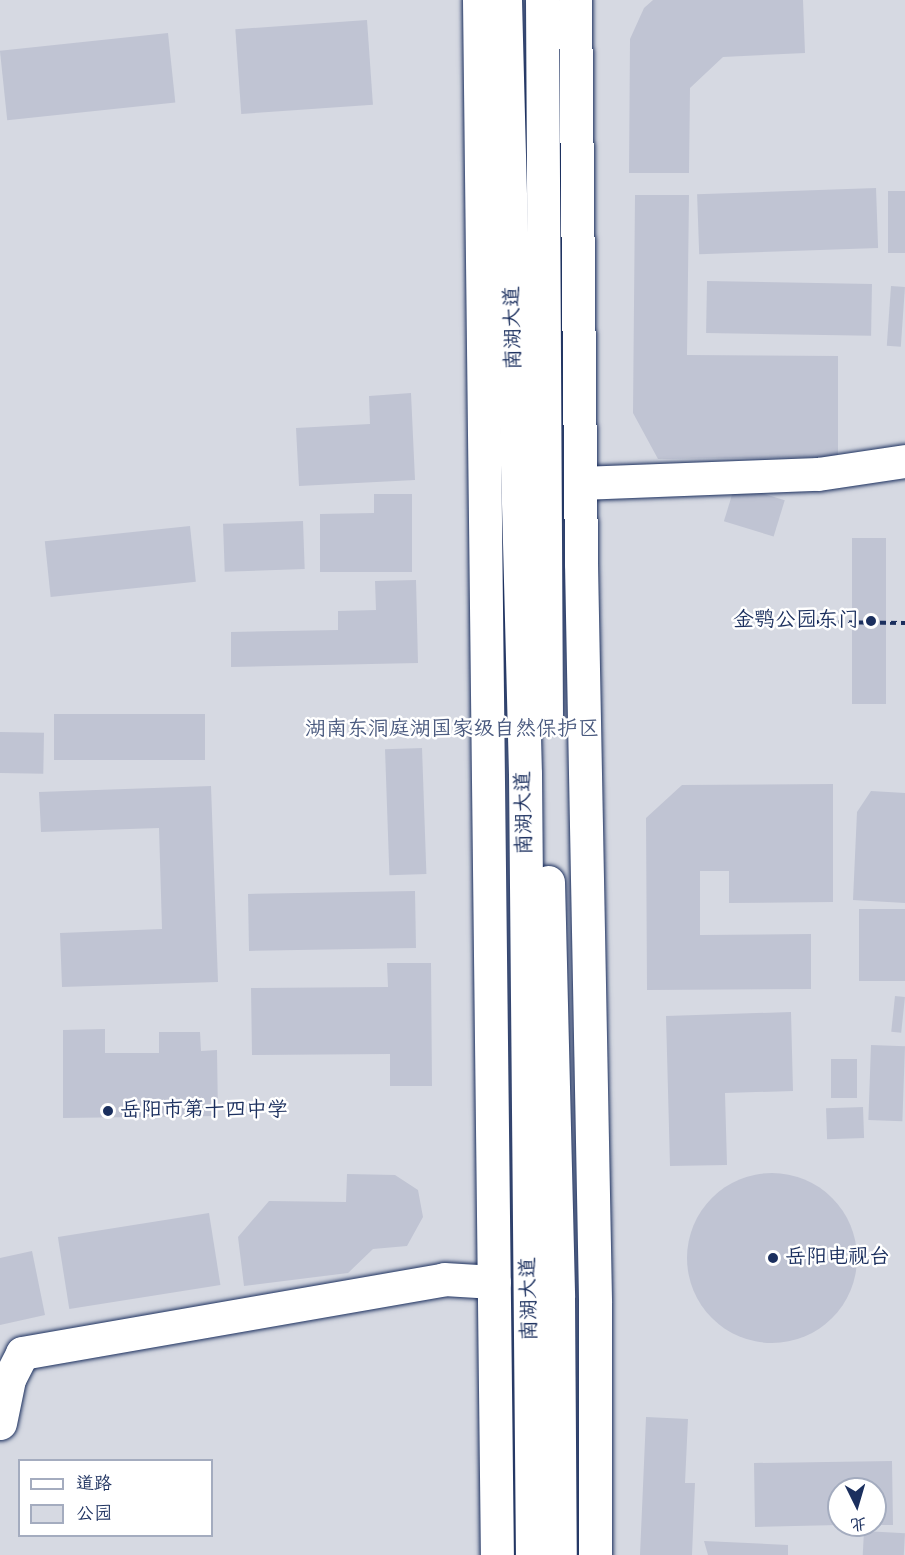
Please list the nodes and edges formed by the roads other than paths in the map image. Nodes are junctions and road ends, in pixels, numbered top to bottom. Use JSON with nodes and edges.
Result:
{"nodes":[{"id":1,"x":479,"y":0,"type":"edge"},
{"id":2,"x":505,"y":0,"type":"edge"},
{"id":3,"x":542,"y":0,"type":"edge"},
{"id":4,"x":574,"y":0,"type":"edge"},
{"id":5,"x":905,"y":460,"type":"edge"},
{"id":6,"x":580,"y":483,"type":"junction"},
{"id":7,"x":494,"y":1282,"type":"junction"},
{"id":8,"x":0,"y":1424,"type":"edge"},
{"id":9,"x":497,"y":1555,"type":"edge"},
{"id":10,"x":532,"y":1555,"type":"edge"},
{"id":11,"x":560,"y":1555,"type":"edge"},
{"id":12,"x":595,"y":1555,"type":"edge"}],
"edges":[{"from":1,"to":7,"type":"main road"},
{"from":2,"to":10,"type":"main road","name":"南湖大道"},
{"from":3,"to":11,"type":"main road","name":"南湖大道"},
{"from":4,"to":6,"type":"main road"},
{"from":5,"to":6,"type":"main road"},
{"from":6,"to":12,"type":"main road"},
{"from":7,"to":8,"type":"main road"},
{"from":7,"to":9,"type":"main road"}]}
